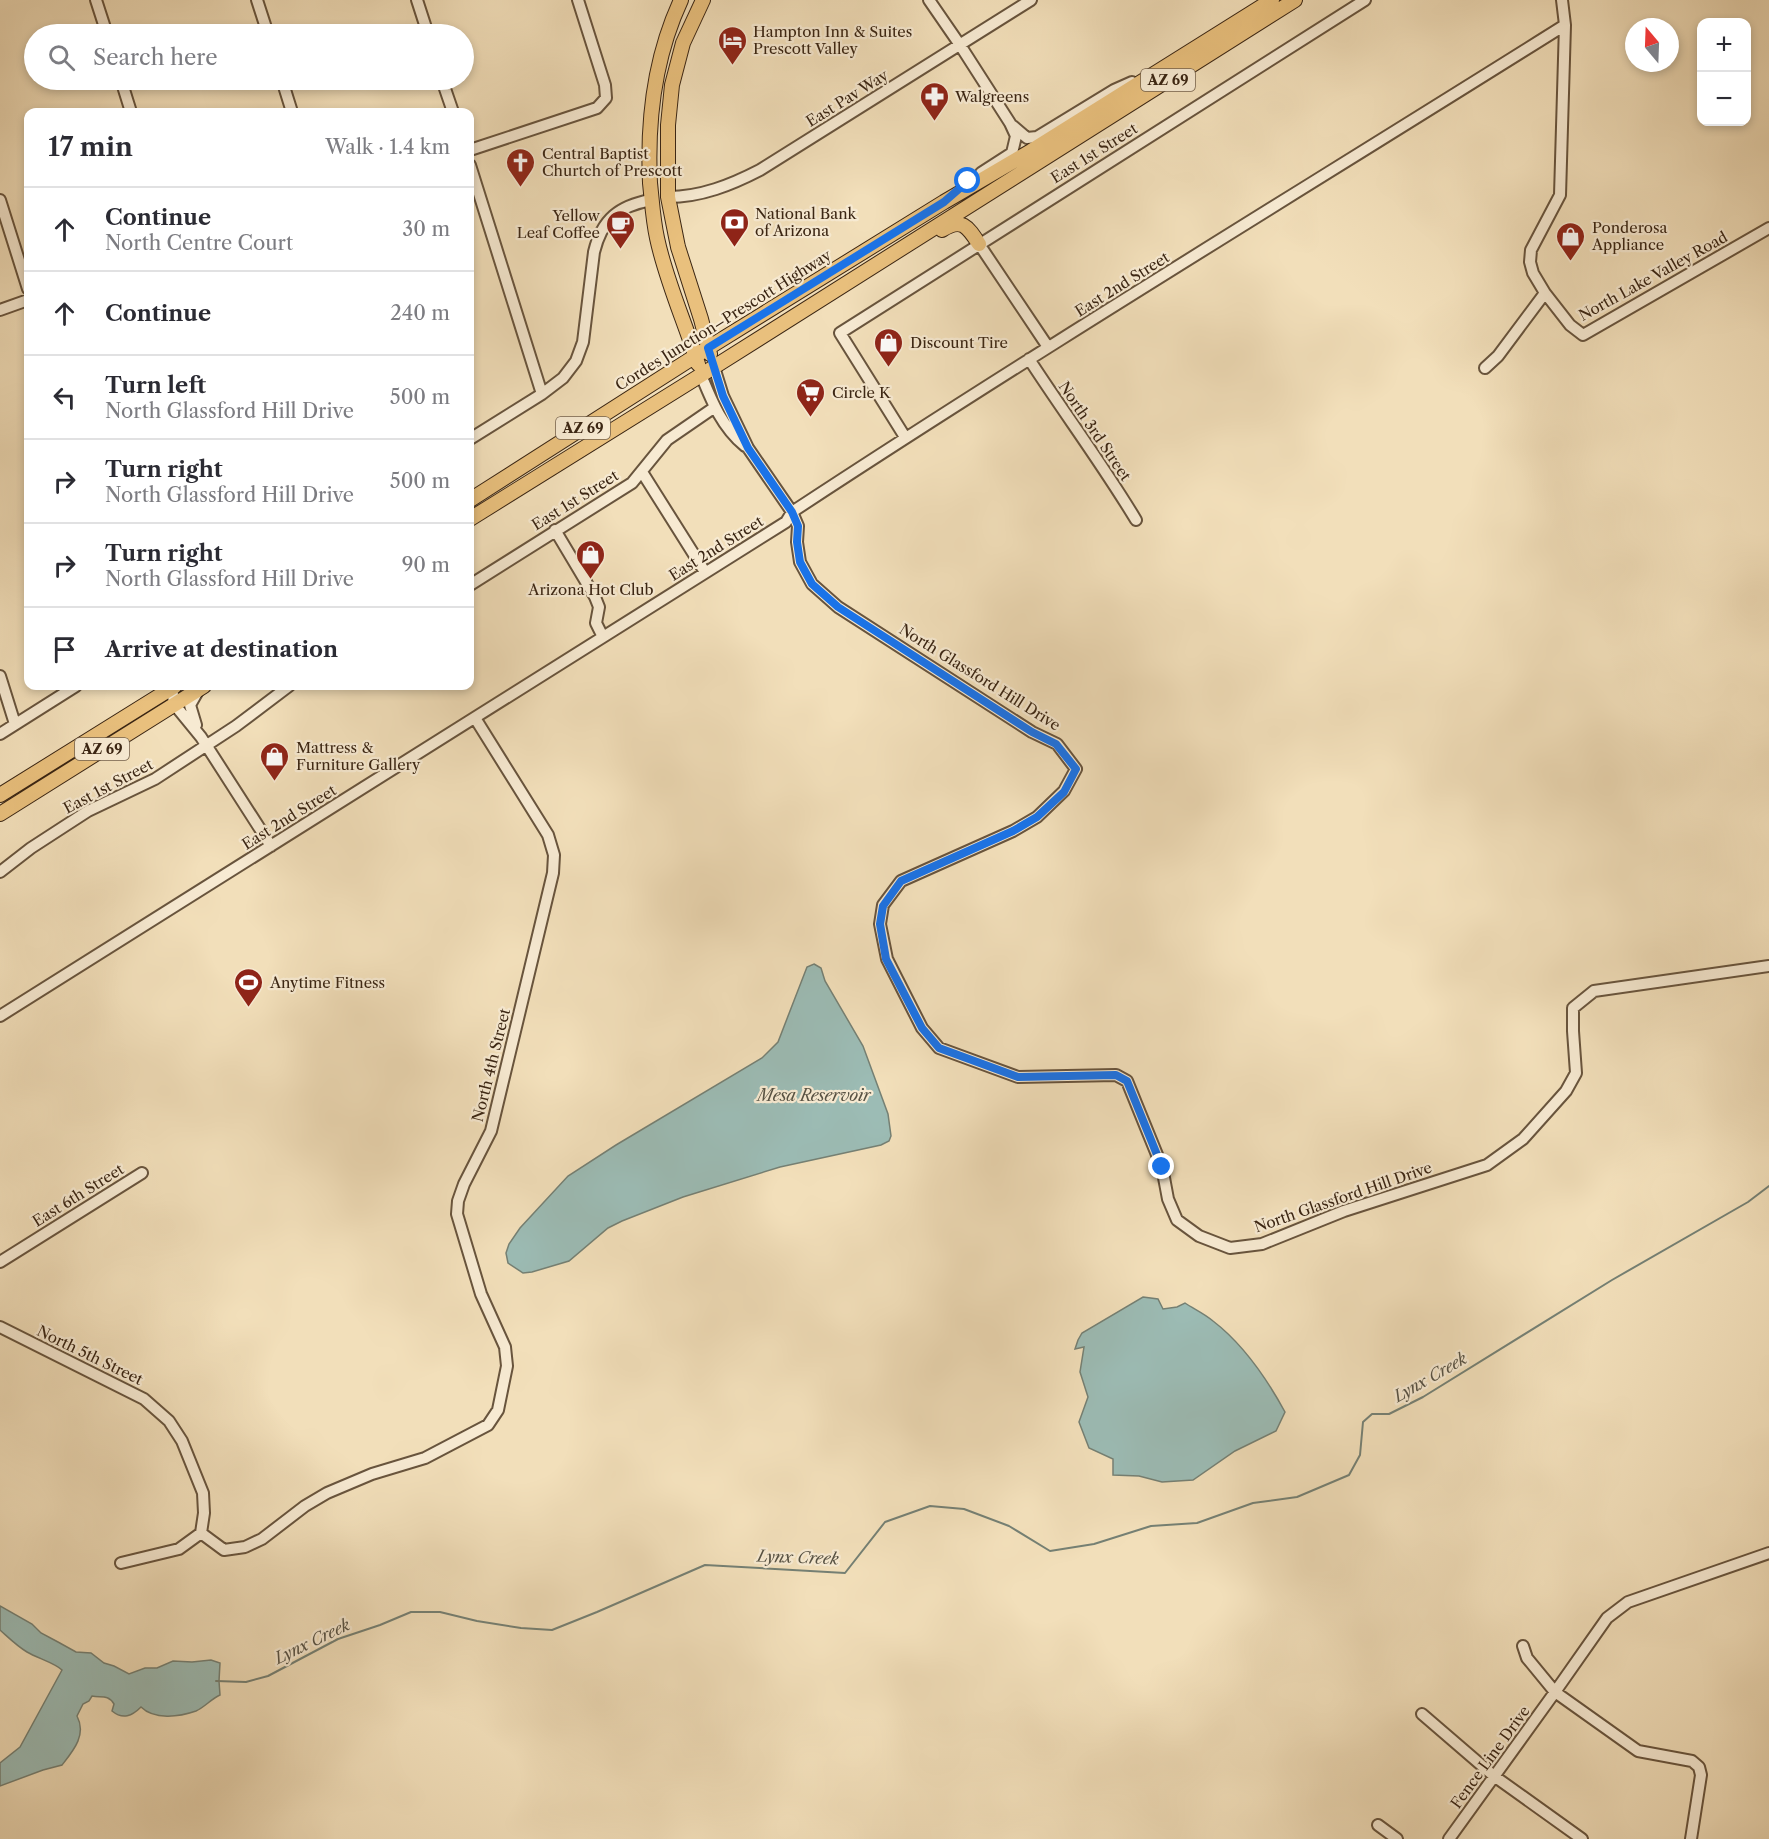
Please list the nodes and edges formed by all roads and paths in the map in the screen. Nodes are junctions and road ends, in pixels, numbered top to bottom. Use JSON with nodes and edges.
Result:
{"nodes":[{"id":1,"x":96,"y":0,"type":"edge"},
{"id":2,"x":257,"y":0,"type":"edge"},
{"id":3,"x":417,"y":0,"type":"edge"},
{"id":4,"x":578,"y":0,"type":"edge"},
{"id":5,"x":681,"y":0,"type":"edge"},
{"id":6,"x":703,"y":0,"type":"edge"},
{"id":7,"x":929,"y":0,"type":"edge"},
{"id":8,"x":1031,"y":0,"type":"edge"},
{"id":9,"x":1272,"y":0,"type":"edge"},
{"id":10,"x":1295,"y":0,"type":"edge"},
{"id":11,"x":1365,"y":0,"type":"edge"},
{"id":12,"x":1562,"y":0,"type":"edge"},
{"id":13,"x":104,"y":24,"type":"edge"},
{"id":14,"x":265,"y":24,"type":"edge"},
{"id":15,"x":425,"y":24,"type":"edge"},
{"id":16,"x":1565,"y":25,"type":"junction"},
{"id":17,"x":960,"y":45,"type":"junction"},
{"id":18,"x":1170,"y":64,"type":"junction"},
{"id":19,"x":124,"y":90,"type":"edge"},
{"id":20,"x":285,"y":90,"type":"edge"},
{"id":21,"x":445,"y":90,"type":"edge"},
{"id":22,"x":130,"y":108,"type":"edge"},
{"id":23,"x":291,"y":108,"type":"edge"},
{"id":24,"x":452,"y":108,"type":"edge"},
{"id":25,"x":1010,"y":123,"type":"junction"},
{"id":26,"x":650,"y":132,"type":"junction"},
{"id":27,"x":474,"y":149,"type":"edge"},
{"id":28,"x":474,"y":178,"type":"edge"},
{"id":29,"x":668,"y":197,"type":"junction"},
{"id":30,"x":0,"y":200,"type":"edge"},
{"id":31,"x":651,"y":200,"type":"junction"},
{"id":32,"x":944,"y":202,"type":"junction"},
{"id":33,"x":1769,"y":228,"type":"edge"},
{"id":34,"x":979,"y":244,"type":"junction"},
{"id":35,"x":678,"y":247,"type":"junction"},
{"id":36,"x":24,"y":276,"type":"edge"},
{"id":37,"x":843,"y":284,"type":"junction"},
{"id":38,"x":1545,"y":293,"type":"junction"},
{"id":39,"x":24,"y":301,"type":"edge"},
{"id":40,"x":0,"y":310,"type":"edge"},
{"id":41,"x":1048,"y":347,"type":"junction"},
{"id":42,"x":708,"y":348,"type":"junction"},
{"id":43,"x":696,"y":356,"type":"junction"},
{"id":44,"x":1029,"y":359,"type":"junction"},
{"id":45,"x":714,"y":367,"type":"junction"},
{"id":46,"x":1485,"y":368,"type":"dead end"},
{"id":47,"x":701,"y":375,"type":"junction"},
{"id":48,"x":542,"y":394,"type":"junction"},
{"id":49,"x":715,"y":407,"type":"junction"},
{"id":50,"x":474,"y":436,"type":"edge"},
{"id":51,"x":906,"y":437,"type":"junction"},
{"id":52,"x":748,"y":448,"type":"junction"},
{"id":53,"x":642,"y":472,"type":"junction"},
{"id":54,"x":474,"y":497,"type":"edge"},
{"id":55,"x":792,"y":512,"type":"junction"},
{"id":56,"x":474,"y":517,"type":"edge"},
{"id":57,"x":1136,"y":520,"type":"dead end"},
{"id":58,"x":555,"y":530,"type":"junction"},
{"id":59,"x":705,"y":572,"type":"junction"},
{"id":60,"x":474,"y":582,"type":"edge"},
{"id":61,"x":603,"y":637,"type":"junction"},
{"id":62,"x":0,"y":676,"type":"edge"},
{"id":63,"x":70,"y":690,"type":"edge"},
{"id":64,"x":173,"y":690,"type":"edge"},
{"id":65,"x":197,"y":690,"type":"edge"},
{"id":66,"x":200,"y":690,"type":"edge"},
{"id":67,"x":284,"y":690,"type":"edge"},
{"id":68,"x":158,"y":691,"type":"edge"},
{"id":69,"x":174,"y":704,"type":"junction"},
{"id":70,"x":474,"y":718,"type":"junction"},
{"id":71,"x":15,"y":724,"type":"junction"},
{"id":72,"x":0,"y":734,"type":"edge"},
{"id":73,"x":204,"y":741,"type":"junction"},
{"id":74,"x":0,"y":795,"type":"edge"},
{"id":75,"x":0,"y":813,"type":"edge"},
{"id":76,"x":271,"y":846,"type":"junction"},
{"id":77,"x":0,"y":872,"type":"edge"},
{"id":78,"x":1769,"y":966,"type":"edge"},
{"id":79,"x":0,"y":1016,"type":"edge"},
{"id":80,"x":142,"y":1173,"type":"dead end"},
{"id":81,"x":0,"y":1262,"type":"edge"},
{"id":82,"x":0,"y":1327,"type":"edge"},
{"id":83,"x":201,"y":1533,"type":"junction"},
{"id":84,"x":1769,"y":1553,"type":"edge"},
{"id":85,"x":121,"y":1563,"type":"dead end"},
{"id":86,"x":1523,"y":1646,"type":"dead end"},
{"id":87,"x":1555,"y":1692,"type":"junction"},
{"id":88,"x":1422,"y":1714,"type":"dead end"},
{"id":89,"x":1494,"y":1776,"type":"junction"},
{"id":90,"x":1378,"y":1825,"type":"dead end"},
{"id":91,"x":1397,"y":1839,"type":"edge"},
{"id":92,"x":1449,"y":1839,"type":"edge"},
{"id":93,"x":1582,"y":1839,"type":"edge"},
{"id":94,"x":1691,"y":1839,"type":"edge"}],
"edges":[{"from":1,"to":13,"type":"street"},
{"from":2,"to":14,"type":"street"},
{"from":3,"to":15,"type":"street"},
{"from":4,"to":27,"type":"street"},
{"from":5,"to":26,"type":"main road"},
{"from":6,"to":29,"type":"main road"},
{"from":7,"to":17,"type":"street"},
{"from":8,"to":17,"type":"street","name":"East Pav Way"},
{"from":9,"to":18,"type":"main road","name":"Cordes Junction–Prescott Highway","number":"AZ 69"},
{"from":10,"to":37,"type":"main road","number":"AZ 69"},
{"from":11,"to":34,"type":"street","name":"East 1st Street"},
{"from":12,"to":16,"type":"street","name":"North Lake Valley Road"},
{"from":16,"to":38,"type":"street","name":"North Lake Valley Road"},
{"from":16,"to":41,"type":"street","name":"East 2nd Street"},
{"from":17,"to":25,"type":"street"},
{"from":17,"to":29,"type":"street","name":"East Pav Way"},
{"from":18,"to":25,"type":"street"},
{"from":18,"to":32,"type":"main road","name":"Cordes Junction–Prescott Highway","number":"AZ 69"},
{"from":19,"to":22,"type":"street"},
{"from":20,"to":23,"type":"street"},
{"from":21,"to":24,"type":"street"},
{"from":25,"to":32,"type":"street"},
{"from":26,"to":29,"type":"main road"},
{"from":26,"to":31,"type":"main road","name":"North Glassford Hill Drive"},
{"from":28,"to":48,"type":"street"},
{"from":29,"to":35,"type":"main road","name":"North Glassford Hill Drive"},
{"from":30,"to":36,"type":"street"},
{"from":31,"to":35,"type":"main road"},
{"from":31,"to":43,"type":"main road","name":"North Glassford Hill Drive"},
{"from":31,"to":48,"type":"street"},
{"from":32,"to":42,"type":"main road","name":"Cordes Junction–Prescott Highway","number":"AZ 69"},
{"from":33,"to":38,"type":"street","name":"North Lake Valley Road"},
{"from":34,"to":37,"type":"main road"},
{"from":34,"to":41,"type":"street"},
{"from":34,"to":51,"type":"street","name":"East 1st Street"},
{"from":35,"to":42,"type":"main road","name":"North Glassford Hill Drive"},
{"from":37,"to":45,"type":"main road","number":"AZ 69"},
{"from":38,"to":46,"type":"street"},
{"from":39,"to":40,"type":"street"},
{"from":41,"to":44,"type":"street","name":"East 2nd Street"},
{"from":42,"to":43,"type":"main road","name":"Cordes Junction–Prescott Highway","number":"AZ 69"},
{"from":42,"to":45,"type":"main road","name":"North Glassford Hill Drive"},
{"from":43,"to":47,"type":"main road","name":"North Glassford Hill Drive"},
{"from":43,"to":54,"type":"main road","name":"Cordes Junction–Prescott Highway","number":"AZ 69"},
{"from":44,"to":51,"type":"street","name":"East 2nd Street"},
{"from":44,"to":57,"type":"street","name":"North 3rd Street"},
{"from":45,"to":47,"type":"main road","number":"AZ 69"},
{"from":45,"to":52,"type":"street","name":"North Glassford Hill Drive"},
{"from":47,"to":49,"type":"street","name":"North Glassford Hill Drive"},
{"from":47,"to":56,"type":"main road","number":"AZ 69"},
{"from":48,"to":50,"type":"street"},
{"from":49,"to":52,"type":"street","name":"North Glassford Hill Drive"},
{"from":49,"to":53,"type":"street","name":"East 1st Street"},
{"from":51,"to":55,"type":"street","name":"East 2nd Street"},
{"from":52,"to":55,"type":"street","name":"North Glassford Hill Drive"},
{"from":53,"to":58,"type":"street","name":"East 1st Street"},
{"from":53,"to":59,"type":"street"},
{"from":55,"to":59,"type":"street","name":"East 2nd Street"},
{"from":55,"to":78,"type":"street","name":"North Glassford Hill Drive"},
{"from":58,"to":60,"type":"street","name":"East 1st Street"},
{"from":58,"to":61,"type":"street"},
{"from":59,"to":61,"type":"street","name":"East 2nd Street"},
{"from":61,"to":70,"type":"street","name":"East 2nd Street"},
{"from":62,"to":71,"type":"street"},
{"from":63,"to":71,"type":"street"},
{"from":64,"to":69,"type":"street"},
{"from":65,"to":69,"type":"main road","number":"AZ 69"},
{"from":66,"to":73,"type":"street"},
{"from":67,"to":73,"type":"street","name":"East 1st Street"},
{"from":68,"to":74,"type":"main road","number":"AZ 69"},
{"from":69,"to":73,"type":"street"},
{"from":69,"to":75,"type":"main road","number":"AZ 69"},
{"from":70,"to":76,"type":"street","name":"East 2nd Street"},
{"from":70,"to":83,"type":"street","name":"North 4th Street"},
{"from":71,"to":72,"type":"street"},
{"from":73,"to":76,"type":"street"},
{"from":73,"to":77,"type":"street","name":"East 1st Street"},
{"from":76,"to":79,"type":"street","name":"East 2nd Street"},
{"from":80,"to":81,"type":"street","name":"East 6th Street"},
{"from":82,"to":83,"type":"street","name":"North 5th Street"},
{"from":83,"to":85,"type":"street"},
{"from":84,"to":87,"type":"street","name":"Fence Line Drive"},
{"from":86,"to":87,"type":"street"},
{"from":87,"to":89,"type":"street","name":"Fence Line Drive"},
{"from":87,"to":94,"type":"street"},
{"from":88,"to":89,"type":"street"},
{"from":89,"to":92,"type":"street","name":"Fence Line Drive"},
{"from":89,"to":93,"type":"street"},
{"from":90,"to":91,"type":"street"}]}
